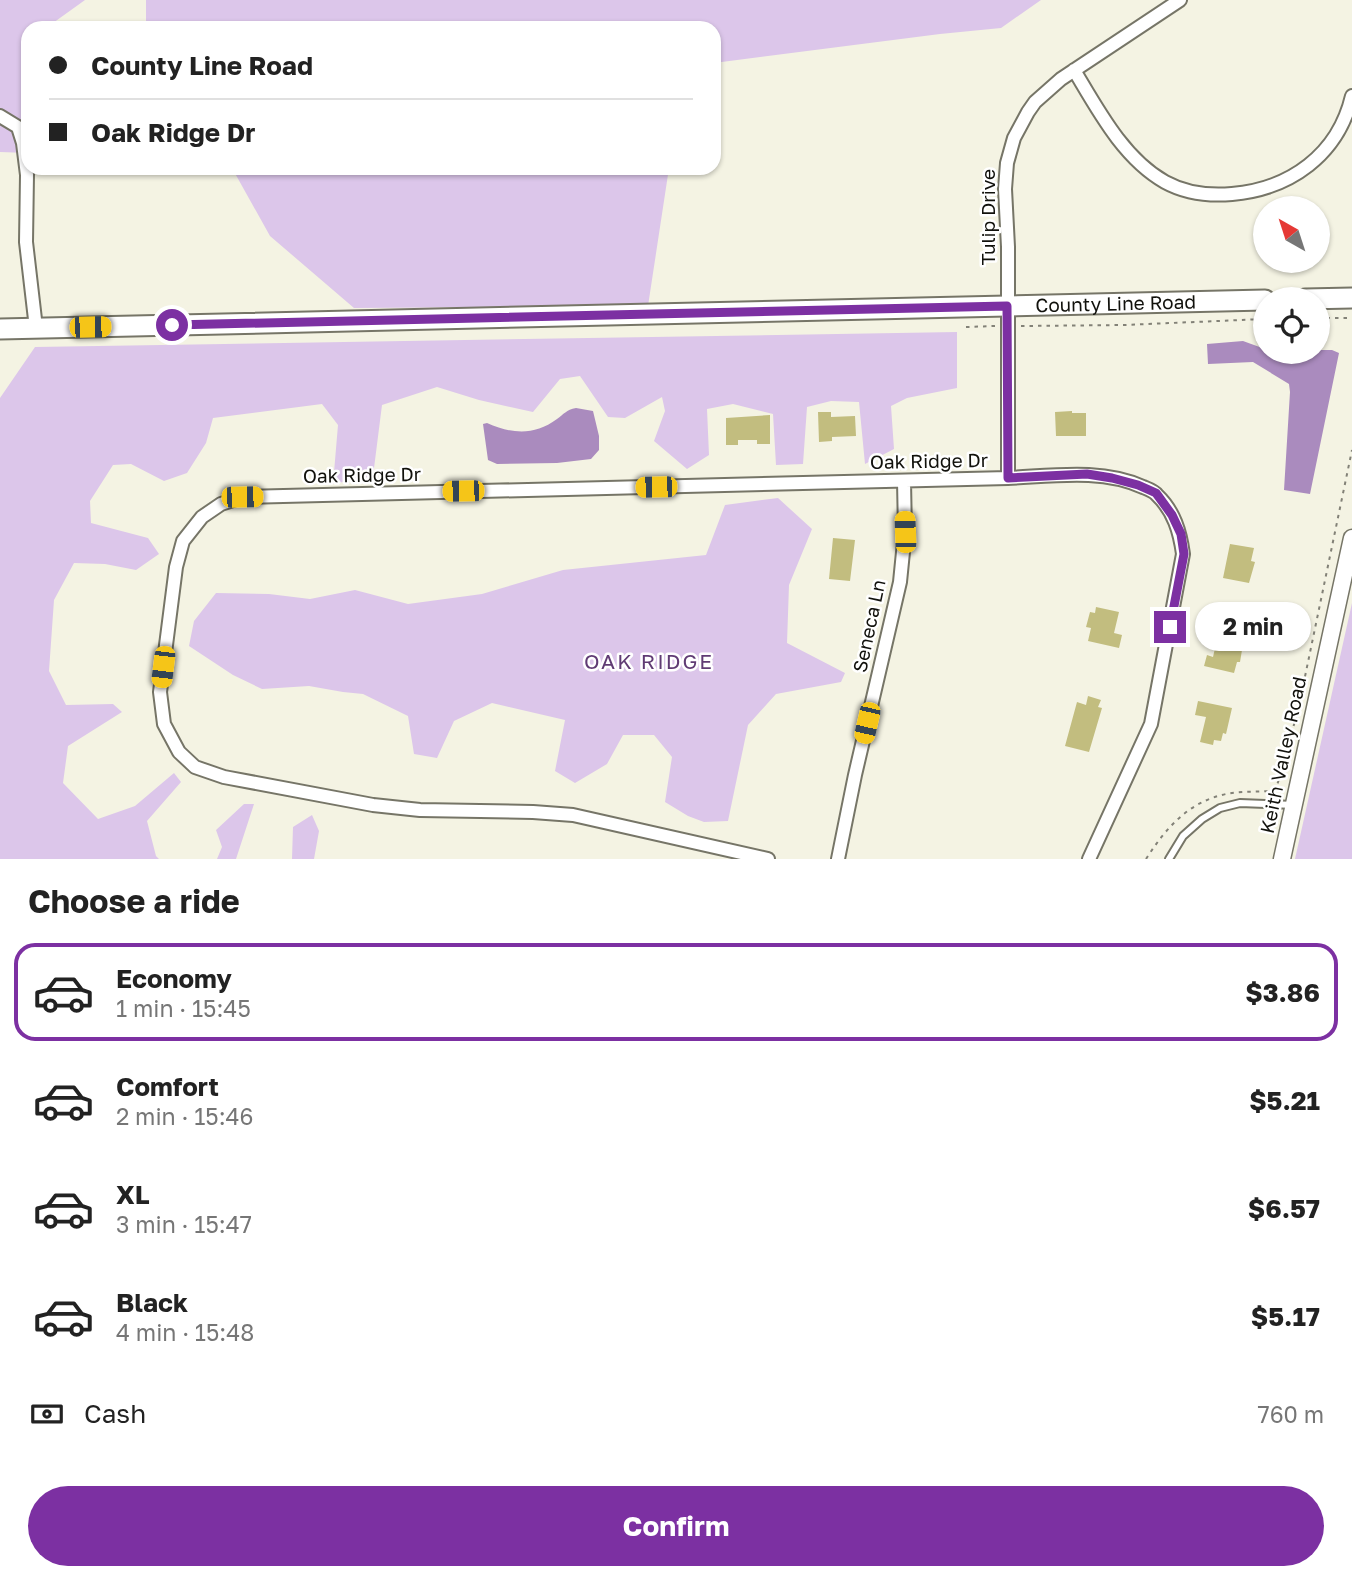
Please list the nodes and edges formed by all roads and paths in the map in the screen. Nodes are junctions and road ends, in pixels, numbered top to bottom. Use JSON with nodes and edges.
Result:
{"nodes":[{"id":1,"x":1180,"y":0,"type":"edge"},
{"id":2,"x":1074,"y":71,"type":"junction"},
{"id":3,"x":1352,"y":96,"type":"edge"},
{"id":4,"x":0,"y":116,"type":"edge"},
{"id":5,"x":21,"y":137,"type":"edge"},
{"id":6,"x":27,"y":175,"type":"edge"},
{"id":7,"x":1330,"y":298,"type":"edge"},
{"id":8,"x":1352,"y":298,"type":"edge"},
{"id":9,"x":1253,"y":301,"type":"edge"},
{"id":10,"x":1007,"y":316,"type":"junction"},
{"id":11,"x":1330,"y":318,"type":"edge"},
{"id":12,"x":1352,"y":318,"type":"edge"},
{"id":13,"x":1253,"y":319,"type":"edge"},
{"id":14,"x":966,"y":327,"type":"dead end"},
{"id":15,"x":36,"y":328,"type":"junction"},
{"id":16,"x":0,"y":329,"type":"edge"},
{"id":17,"x":1352,"y":450,"type":"edge"},
{"id":18,"x":1008,"y":478,"type":"junction"},
{"id":19,"x":904,"y":481,"type":"junction"},
{"id":20,"x":1352,"y":538,"type":"edge"},
{"id":21,"x":1294,"y":804,"type":"junction"},
{"id":22,"x":768,"y":859,"type":"edge"},
{"id":23,"x":838,"y":859,"type":"edge"},
{"id":24,"x":1089,"y":859,"type":"edge"},
{"id":25,"x":1146,"y":859,"type":"edge"},
{"id":26,"x":1169,"y":859,"type":"edge"},
{"id":27,"x":1282,"y":859,"type":"edge"}],
"edges":[{"from":1,"to":2,"type":"street","name":"Tulip Drive"},
{"from":2,"to":3,"type":"street"},
{"from":2,"to":10,"type":"street","name":"Tulip Drive"},
{"from":4,"to":5,"type":"street"},
{"from":6,"to":15,"type":"street"},
{"from":7,"to":8,"type":"main road"},
{"from":9,"to":10,"type":"main road","name":"County Line Road"},
{"from":10,"to":13,"type":"path"},
{"from":10,"to":14,"type":"path"},
{"from":10,"to":15,"type":"main road","name":"County Line Road"},
{"from":10,"to":18,"type":"street","name":"Tulip Drive"},
{"from":11,"to":12,"type":"path"},
{"from":15,"to":16,"type":"main road","name":"County Line Road"},
{"from":17,"to":25,"type":"path"},
{"from":18,"to":19,"type":"street","name":"Oak Ridge Dr"},
{"from":18,"to":24,"type":"street","name":"Oak Ridge Dr"},
{"from":19,"to":22,"type":"street","name":"Oak Ridge Dr"},
{"from":19,"to":23,"type":"street","name":"Seneca Ln"},
{"from":20,"to":21,"type":"street","name":"Keith Valley Road"},
{"from":21,"to":26,"type":"lane"},
{"from":21,"to":27,"type":"street","name":"Keith Valley Road"}]}
